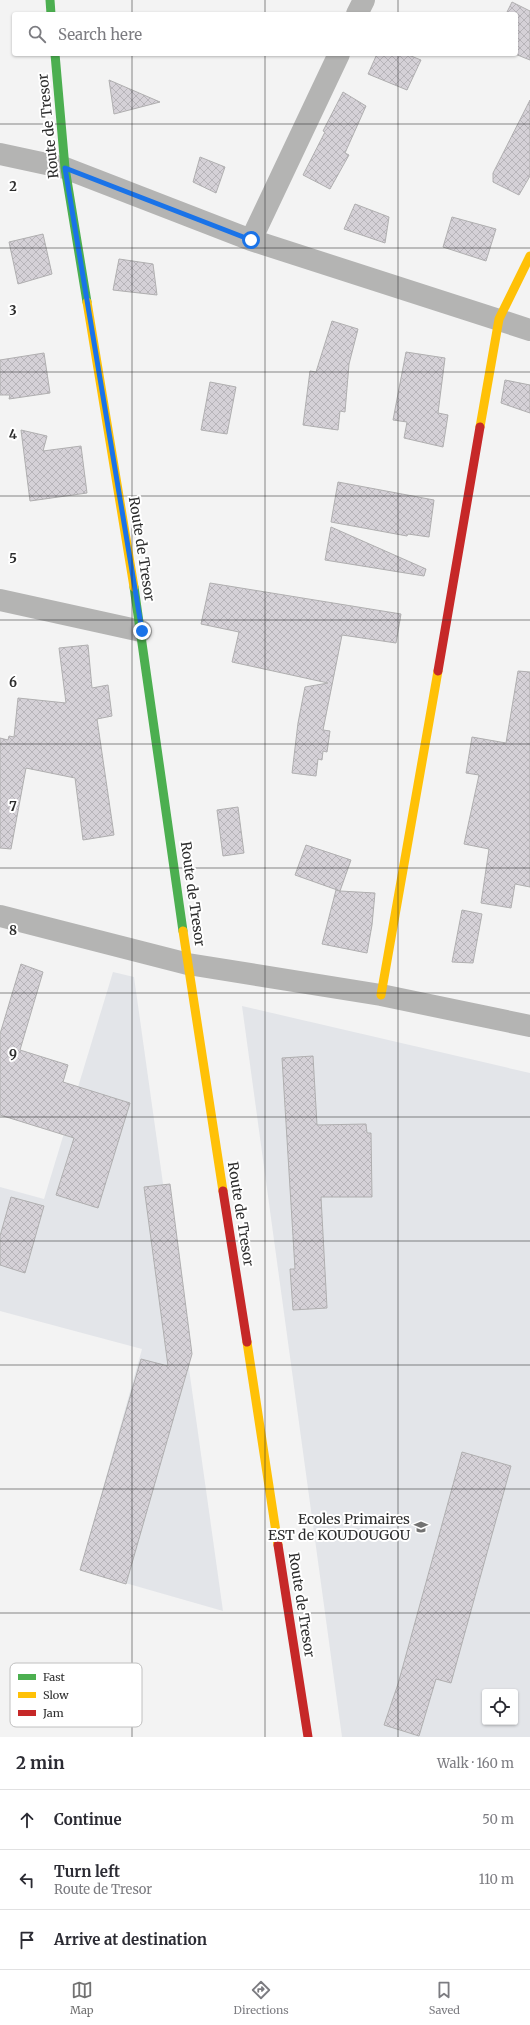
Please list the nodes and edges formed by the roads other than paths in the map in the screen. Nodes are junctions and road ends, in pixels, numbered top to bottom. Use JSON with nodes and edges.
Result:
{"nodes":[{"id":1,"x":45,"y":0,"type":"edge"},
{"id":2,"x":50,"y":0,"type":"edge"},
{"id":3,"x":364,"y":0,"type":"edge"},
{"id":4,"x":47,"y":12,"type":"edge"},
{"id":5,"x":51,"y":12,"type":"edge"},
{"id":6,"x":359,"y":12,"type":"edge"},
{"id":7,"x":52,"y":56,"type":"edge"},
{"id":8,"x":55,"y":56,"type":"edge"},
{"id":9,"x":338,"y":56,"type":"edge"},
{"id":10,"x":0,"y":154,"type":"edge"},
{"id":11,"x":65,"y":168,"type":"junction"},
{"id":12,"x":251,"y":240,"type":"junction"},
{"id":13,"x":530,"y":256,"type":"edge"},
{"id":14,"x":499,"y":319,"type":"junction"},
{"id":15,"x":530,"y":330,"type":"edge"},
{"id":16,"x":0,"y":600,"type":"edge"},
{"id":17,"x":142,"y":631,"type":"junction"},
{"id":18,"x":0,"y":916,"type":"edge"},
{"id":19,"x":188,"y":964,"type":"junction"},
{"id":20,"x":381,"y":995,"type":"junction"},
{"id":21,"x":530,"y":1026,"type":"edge"},
{"id":22,"x":308,"y":1737,"type":"edge"}],
"edges":[{"from":1,"to":4,"type":"street"},
{"from":2,"to":5,"type":"street"},
{"from":3,"to":6,"type":"street"},
{"from":7,"to":11,"type":"street"},
{"from":8,"to":11,"type":"street","name":"Route de Tresor"},
{"from":9,"to":12,"type":"street"},
{"from":10,"to":11,"type":"street"},
{"from":11,"to":12,"type":"street"},
{"from":11,"to":17,"type":"street","name":"Route de Tresor"},
{"from":12,"to":14,"type":"street"},
{"from":13,"to":14,"type":"street"},
{"from":14,"to":15,"type":"street"},
{"from":14,"to":20,"type":"street"},
{"from":16,"to":17,"type":"street"},
{"from":17,"to":19,"type":"street","name":"Route de Tresor"},
{"from":18,"to":19,"type":"street"},
{"from":19,"to":20,"type":"street"},
{"from":19,"to":22,"type":"street","name":"Route de Tresor"},
{"from":20,"to":21,"type":"street"}]}
